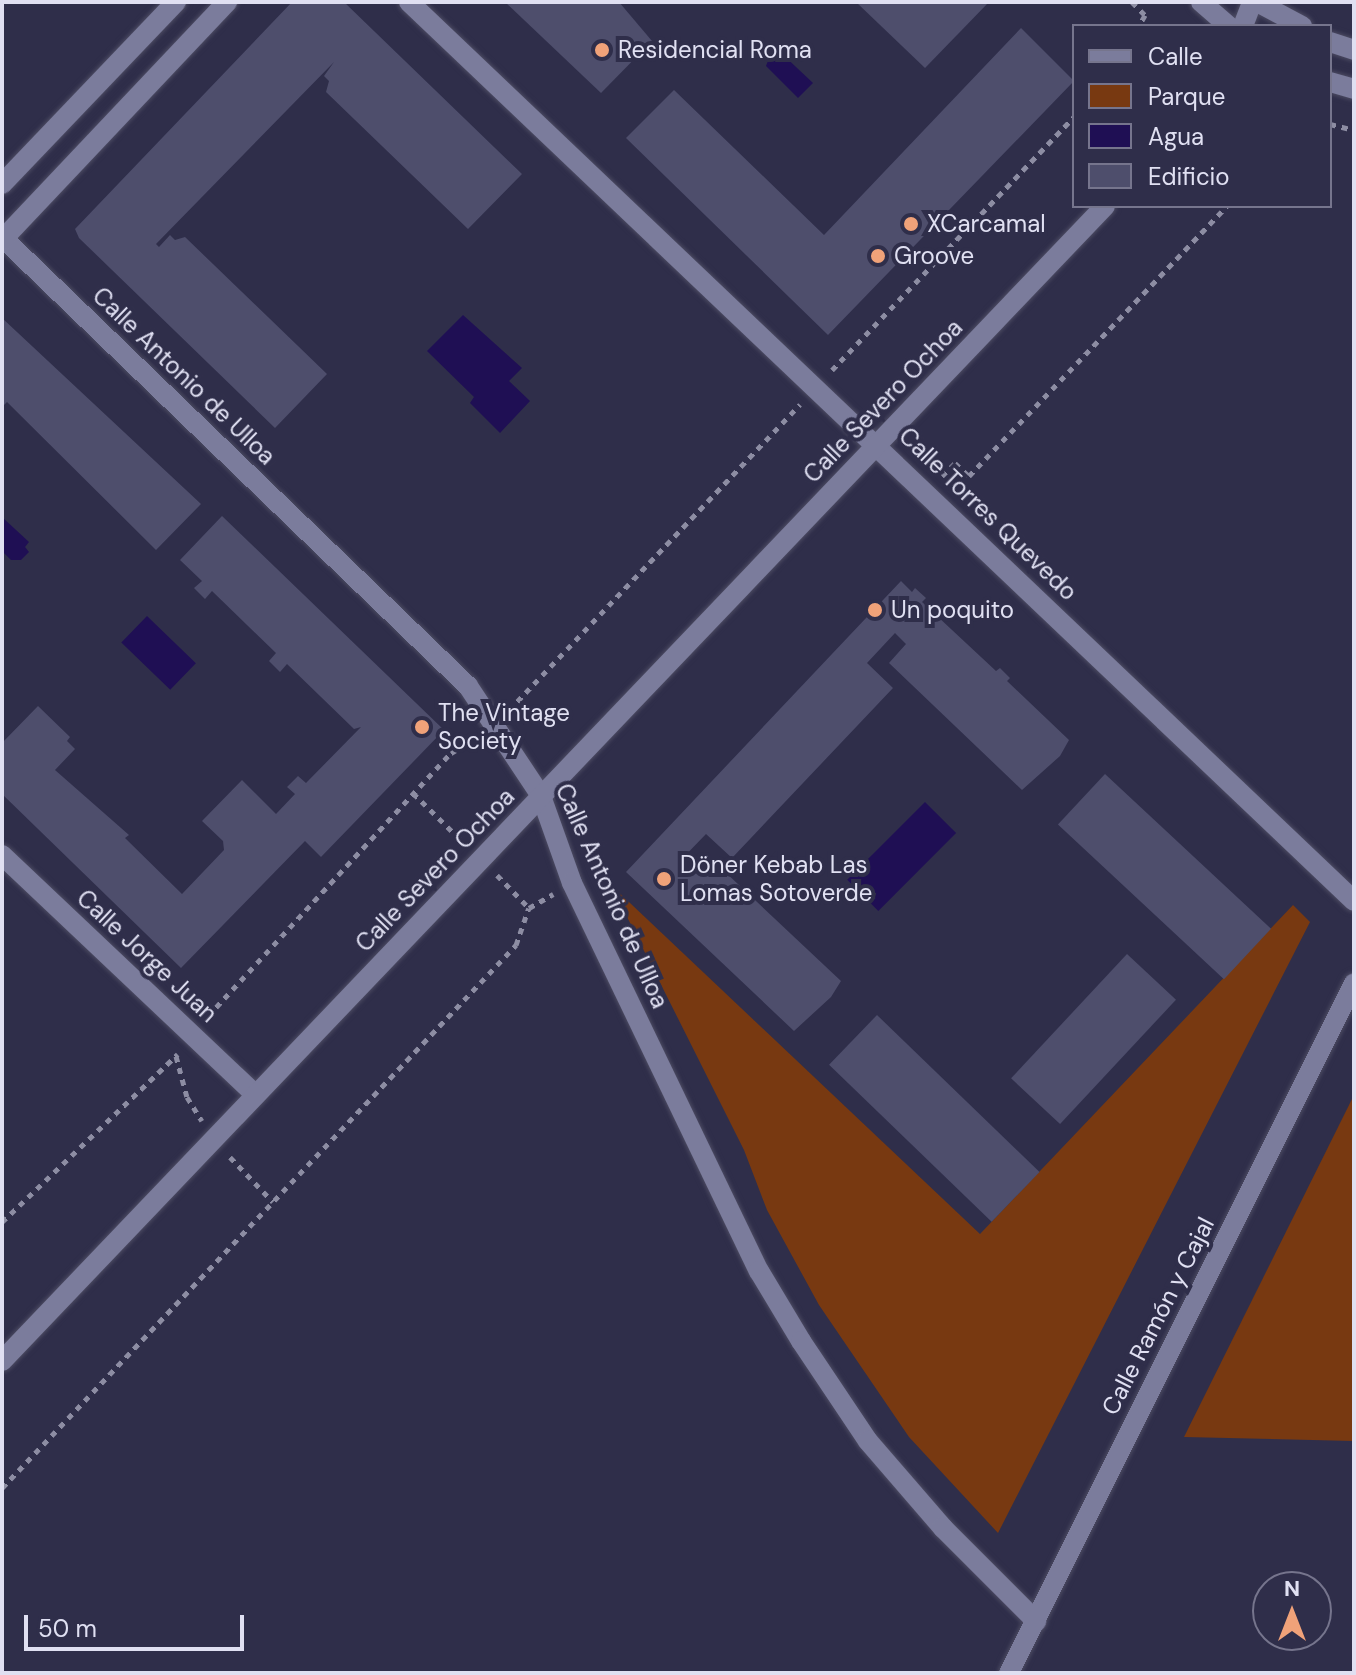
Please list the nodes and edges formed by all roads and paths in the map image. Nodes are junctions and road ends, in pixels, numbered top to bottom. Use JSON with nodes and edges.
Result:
{"nodes":[{"id":1,"x":176,"y":2,"type":"edge"},
{"id":2,"x":227,"y":2,"type":"edge"},
{"id":3,"x":409,"y":2,"type":"edge"},
{"id":4,"x":1132,"y":2,"type":"edge"},
{"id":5,"x":1201,"y":2,"type":"edge"},
{"id":6,"x":1255,"y":2,"type":"edge"},
{"id":7,"x":1140,"y":24,"type":"edge"},
{"id":8,"x":1227,"y":24,"type":"edge"},
{"id":9,"x":1244,"y":24,"type":"edge"},
{"id":10,"x":1298,"y":24,"type":"edge"},
{"id":11,"x":1332,"y":43,"type":"edge"},
{"id":12,"x":1354,"y":50,"type":"edge"},
{"id":13,"x":1332,"y":83,"type":"edge"},
{"id":14,"x":1354,"y":89,"type":"edge"},
{"id":15,"x":1072,"y":119,"type":"edge"},
{"id":16,"x":1332,"y":124,"type":"edge"},
{"id":17,"x":1354,"y":130,"type":"edge"},
{"id":18,"x":2,"y":184,"type":"edge"},
{"id":19,"x":1103,"y":208,"type":"edge"},
{"id":20,"x":1225,"y":208,"type":"edge"},
{"id":21,"x":3,"y":239,"type":"edge"},
{"id":22,"x":816,"y":387,"type":"junction"},
{"id":23,"x":878,"y":444,"type":"junction"},
{"id":24,"x":927,"y":492,"type":"junction"},
{"id":25,"x":496,"y":725,"type":"junction"},
{"id":26,"x":541,"y":796,"type":"junction"},
{"id":27,"x":2,"y":855,"type":"edge"},
{"id":28,"x":1354,"y":901,"type":"edge"},
{"id":29,"x":529,"y":908,"type":"dead end"},
{"id":30,"x":1354,"y":983,"type":"edge"},
{"id":31,"x":197,"y":1039,"type":"junction"},
{"id":32,"x":256,"y":1095,"type":"junction"},
{"id":33,"x":2,"y":1222,"type":"edge"},
{"id":34,"x":2,"y":1361,"type":"edge"},
{"id":35,"x":2,"y":1488,"type":"edge"},
{"id":36,"x":1036,"y":1621,"type":"junction"},
{"id":37,"x":1009,"y":1673,"type":"edge"}],
"edges":[{"from":1,"to":18,"type":"street"},
{"from":2,"to":21,"type":"street"},
{"from":3,"to":22,"type":"street","name":"Calle Torres Quevedo"},
{"from":4,"to":7,"type":"path"},
{"from":5,"to":8,"type":"street"},
{"from":6,"to":9,"type":"street"},
{"from":6,"to":10,"type":"street"},
{"from":11,"to":12,"type":"street"},
{"from":13,"to":14,"type":"street"},
{"from":15,"to":22,"type":"path"},
{"from":16,"to":17,"type":"path"},
{"from":19,"to":23,"type":"street","name":"Calle Severo Ochoa"},
{"from":20,"to":24,"type":"path"},
{"from":21,"to":25,"type":"street","name":"Calle Antonio de Ulloa"},
{"from":22,"to":23,"type":"street","name":"Calle Torres Quevedo"},
{"from":22,"to":25,"type":"path"},
{"from":23,"to":24,"type":"street","name":"Calle Torres Quevedo"},
{"from":23,"to":26,"type":"street","name":"Calle Severo Ochoa"},
{"from":24,"to":28,"type":"street","name":"Calle Torres Quevedo"},
{"from":25,"to":26,"type":"street","name":"Calle Antonio de Ulloa"},
{"from":25,"to":31,"type":"path"},
{"from":26,"to":32,"type":"street","name":"Calle Severo Ochoa"},
{"from":26,"to":36,"type":"street","name":"Calle Antonio de Ulloa"},
{"from":27,"to":31,"type":"street","name":"Calle Jorge Juan"},
{"from":29,"to":35,"type":"path"},
{"from":30,"to":36,"type":"street","name":"Calle Ramón y Cajal"},
{"from":31,"to":32,"type":"street","name":"Calle Jorge Juan"},
{"from":31,"to":33,"type":"path"},
{"from":32,"to":34,"type":"street","name":"Calle Severo Ochoa"},
{"from":36,"to":37,"type":"street","name":"Calle Ramón y Cajal"}]}
